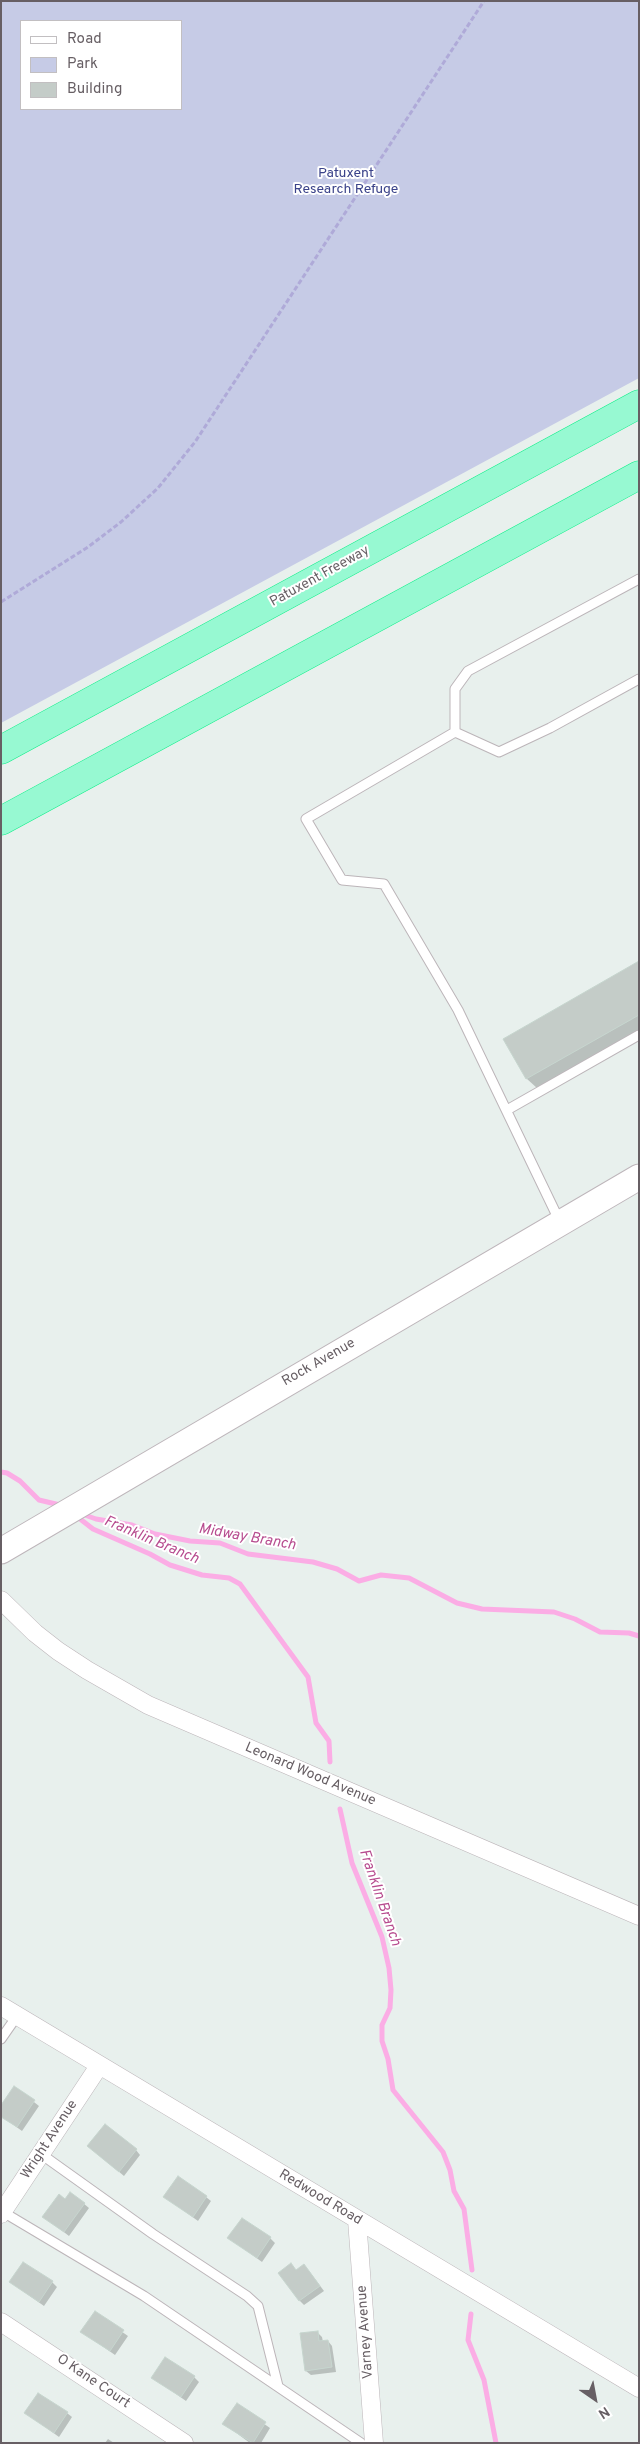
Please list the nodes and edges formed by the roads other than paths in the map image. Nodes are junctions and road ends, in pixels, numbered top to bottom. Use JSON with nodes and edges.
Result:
{"nodes":[{"id":1,"x":639,"y":404,"type":"edge"},
{"id":2,"x":639,"y":474,"type":"edge"},
{"id":3,"x":639,"y":579,"type":"edge"},
{"id":4,"x":639,"y":678,"type":"edge"},
{"id":5,"x":455,"y":732,"type":"junction"},
{"id":6,"x":1,"y":750,"type":"edge"},
{"id":7,"x":1,"y":821,"type":"edge"},
{"id":8,"x":639,"y":1034,"type":"edge"},
{"id":9,"x":507,"y":1110,"type":"junction"},
{"id":10,"x":639,"y":1177,"type":"edge"},
{"id":11,"x":560,"y":1222,"type":"junction"},
{"id":12,"x":1,"y":1551,"type":"edge"},
{"id":13,"x":1,"y":1600,"type":"edge"},
{"id":14,"x":639,"y":1916,"type":"edge"},
{"id":15,"x":1,"y":2006,"type":"edge"},
{"id":16,"x":17,"y":2016,"type":"junction"},
{"id":17,"x":1,"y":2039,"type":"edge"},
{"id":18,"x":99,"y":2066,"type":"junction"},
{"id":19,"x":41,"y":2154,"type":"junction"},
{"id":20,"x":2,"y":2213,"type":"edge"},
{"id":21,"x":358,"y":2220,"type":"junction"},
{"id":22,"x":1,"y":2322,"type":"edge"},
{"id":23,"x":278,"y":2386,"type":"junction"},
{"id":24,"x":639,"y":2388,"type":"edge"},
{"id":25,"x":184,"y":2443,"type":"edge"},
{"id":26,"x":361,"y":2443,"type":"edge"},
{"id":27,"x":374,"y":2443,"type":"edge"}],
"edges":[{"from":1,"to":6,"type":"highway","name":"Patuxent Freeway"},
{"from":2,"to":7,"type":"highway"},
{"from":3,"to":5,"type":"lane"},
{"from":4,"to":5,"type":"lane"},
{"from":5,"to":9,"type":"lane"},
{"from":8,"to":9,"type":"lane"},
{"from":9,"to":11,"type":"lane"},
{"from":10,"to":11,"type":"street","name":"Rock Avenue"},
{"from":11,"to":12,"type":"street","name":"Rock Avenue"},
{"from":13,"to":14,"type":"street","name":"Leonard Wood Avenue"},
{"from":15,"to":16,"type":"street","name":"Redwood Road"},
{"from":16,"to":17,"type":"lane"},
{"from":16,"to":18,"type":"street","name":"Redwood Road"},
{"from":18,"to":19,"type":"street","name":"Wright Avenue"},
{"from":18,"to":21,"type":"street","name":"Redwood Road"},
{"from":19,"to":20,"type":"street","name":"Wright Avenue"},
{"from":19,"to":23,"type":"lane"},
{"from":20,"to":23,"type":"lane"},
{"from":21,"to":24,"type":"street","name":"Redwood Road"},
{"from":21,"to":27,"type":"street","name":"Varney Avenue"},
{"from":22,"to":25,"type":"street","name":"O Kane Court"},
{"from":23,"to":26,"type":"lane"}]}
